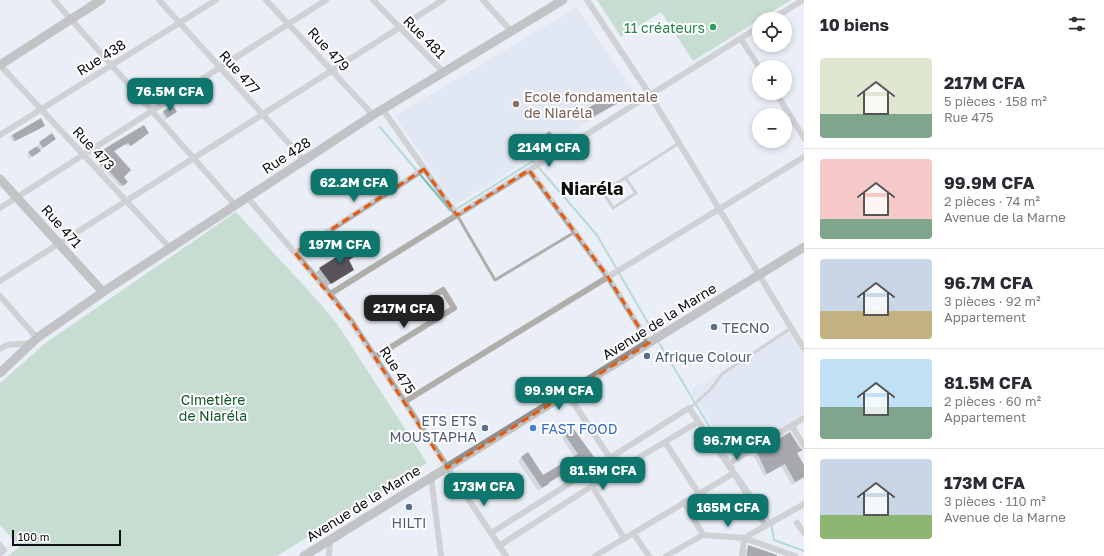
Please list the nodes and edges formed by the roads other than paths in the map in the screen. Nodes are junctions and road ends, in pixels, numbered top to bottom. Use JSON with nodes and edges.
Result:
{"nodes":[{"id":1,"x":101,"y":0,"type":"edge"},
{"id":2,"x":159,"y":0,"type":"edge"},
{"id":3,"x":216,"y":0,"type":"edge"},
{"id":4,"x":266,"y":0,"type":"edge"},
{"id":5,"x":326,"y":0,"type":"edge"},
{"id":6,"x":373,"y":0,"type":"edge"},
{"id":7,"x":443,"y":0,"type":"edge"},
{"id":8,"x":483,"y":0,"type":"edge"},
{"id":9,"x":563,"y":0,"type":"edge"},
{"id":10,"x":587,"y":0,"type":"edge"},
{"id":11,"x":803,"y":0,"type":"edge"},
{"id":12,"x":57,"y":1,"type":"edge"},
{"id":13,"x":783,"y":12,"type":"edge"},
{"id":14,"x":71,"y":19,"type":"junction"},
{"id":15,"x":180,"y":22,"type":"junction"},
{"id":16,"x":289,"y":24,"type":"junction"},
{"id":17,"x":399,"y":28,"type":"junction"},
{"id":18,"x":511,"y":31,"type":"junction"},
{"id":19,"x":752,"y":32,"type":"edge"},
{"id":20,"x":741,"y":39,"type":"junction"},
{"id":21,"x":754,"y":60,"type":"edge"},
{"id":22,"x":0,"y":65,"type":"edge"},
{"id":23,"x":111,"y":65,"type":"junction"},
{"id":24,"x":220,"y":68,"type":"junction"},
{"id":25,"x":332,"y":71,"type":"junction"},
{"id":26,"x":444,"y":73,"type":"junction"},
{"id":27,"x":650,"y":95,"type":"junction"},
{"id":28,"x":780,"y":100,"type":"edge"},
{"id":29,"x":41,"y":109,"type":"junction"},
{"id":30,"x":383,"y":110,"type":"junction"},
{"id":31,"x":152,"y":111,"type":"junction"},
{"id":32,"x":263,"y":115,"type":"junction"},
{"id":33,"x":374,"y":115,"type":"junction"},
{"id":34,"x":0,"y":135,"type":"edge"},
{"id":35,"x":804,"y":138,"type":"edge"},
{"id":36,"x":679,"y":143,"type":"junction"},
{"id":37,"x":84,"y":155,"type":"junction"},
{"id":38,"x":804,"y":157,"type":"edge"},
{"id":39,"x":194,"y":158,"type":"junction"},
{"id":40,"x":304,"y":160,"type":"junction"},
{"id":41,"x":424,"y":169,"type":"junction"},
{"id":42,"x":529,"y":170,"type":"junction"},
{"id":43,"x":626,"y":177,"type":"junction"},
{"id":44,"x":0,"y":179,"type":"edge"},
{"id":45,"x":247,"y":197,"type":"junction"},
{"id":46,"x":17,"y":198,"type":"junction"},
{"id":47,"x":126,"y":200,"type":"junction"},
{"id":48,"x":235,"y":205,"type":"junction"},
{"id":49,"x":0,"y":208,"type":"edge"},
{"id":50,"x":719,"y":209,"type":"junction"},
{"id":51,"x":456,"y":216,"type":"junction"},
{"id":52,"x":575,"y":232,"type":"junction"},
{"id":53,"x":59,"y":244,"type":"junction"},
{"id":54,"x":170,"y":248,"type":"junction"},
{"id":55,"x":804,"y":248,"type":"edge"},
{"id":56,"x":294,"y":253,"type":"junction"},
{"id":57,"x":759,"y":275,"type":"junction"},
{"id":58,"x":608,"y":277,"type":"junction"},
{"id":59,"x":0,"y":281,"type":"edge"},
{"id":60,"x":103,"y":292,"type":"junction"},
{"id":61,"x":330,"y":294,"type":"junction"},
{"id":62,"x":0,"y":296,"type":"edge"},
{"id":63,"x":432,"y":321,"type":"junction"},
{"id":64,"x":791,"y":328,"type":"junction"},
{"id":65,"x":34,"y":340,"type":"junction"},
{"id":66,"x":649,"y":343,"type":"junction"},
{"id":67,"x":0,"y":348,"type":"edge"},
{"id":68,"x":804,"y":349,"type":"edge"},
{"id":69,"x":375,"y":357,"type":"junction"},
{"id":70,"x":0,"y":373,"type":"edge"},
{"id":71,"x":567,"y":393,"type":"junction"},
{"id":72,"x":404,"y":402,"type":"junction"},
{"id":73,"x":689,"y":408,"type":"junction"},
{"id":74,"x":804,"y":418,"type":"edge"},
{"id":75,"x":698,"y":422,"type":"junction"},
{"id":76,"x":792,"y":426,"type":"junction"},
{"id":77,"x":665,"y":442,"type":"junction"},
{"id":78,"x":804,"y":446,"type":"edge"},
{"id":79,"x":610,"y":458,"type":"junction"},
{"id":80,"x":728,"y":464,"type":"junction"},
{"id":81,"x":447,"y":468,"type":"junction"},
{"id":82,"x":734,"y":473,"type":"junction"},
{"id":83,"x":431,"y":477,"type":"junction"},
{"id":84,"x":592,"y":486,"type":"junction"},
{"id":85,"x":699,"y":494,"type":"junction"},
{"id":86,"x":684,"y":502,"type":"junction"},
{"id":87,"x":804,"y":504,"type":"edge"},
{"id":88,"x":797,"y":523,"type":"dead end"},
{"id":89,"x":766,"y":526,"type":"junction"},
{"id":90,"x":491,"y":533,"type":"junction"},
{"id":91,"x":633,"y":533,"type":"junction"},
{"id":92,"x":804,"y":533,"type":"edge"},
{"id":93,"x":702,"y":535,"type":"junction"},
{"id":94,"x":624,"y":538,"type":"junction"},
{"id":95,"x":744,"y":538,"type":"junction"},
{"id":96,"x":330,"y":540,"type":"junction"},
{"id":97,"x":499,"y":546,"type":"junction"},
{"id":98,"x":304,"y":556,"type":"edge"},
{"id":99,"x":328,"y":556,"type":"edge"},
{"id":100,"x":440,"y":556,"type":"edge"},
{"id":101,"x":506,"y":556,"type":"edge"},
{"id":102,"x":595,"y":556,"type":"edge"},
{"id":103,"x":650,"y":556,"type":"edge"},
{"id":104,"x":666,"y":556,"type":"edge"},
{"id":105,"x":742,"y":556,"type":"edge"},
{"id":106,"x":796,"y":556,"type":"edge"}],
"edges":[{"from":1,"to":14,"type":"street"},
{"from":2,"to":15,"type":"street","name":"Rue 477"},
{"from":3,"to":15,"type":"street","name":"Rue 438"},
{"from":4,"to":16,"type":"street","name":"Rue 479"},
{"from":5,"to":16,"type":"street"},
{"from":6,"to":17,"type":"street","name":"Rue 481"},
{"from":7,"to":17,"type":"street"},
{"from":8,"to":18,"type":"street"},
{"from":9,"to":18,"type":"street","name":"Rue 428"},
{"from":10,"to":27,"type":"street"},
{"from":11,"to":13,"type":"street"},
{"from":12,"to":14,"type":"street"},
{"from":14,"to":22,"type":"street"},
{"from":14,"to":23,"type":"street"},
{"from":15,"to":23,"type":"street","name":"Rue 438"},
{"from":15,"to":24,"type":"street","name":"Rue 477"},
{"from":16,"to":24,"type":"street"},
{"from":16,"to":25,"type":"street","name":"Rue 479"},
{"from":17,"to":25,"type":"street"},
{"from":17,"to":26,"type":"street","name":"Rue 481"},
{"from":18,"to":26,"type":"street","name":"Rue 428"},
{"from":19,"to":20,"type":"street"},
{"from":20,"to":21,"type":"street"},
{"from":20,"to":27,"type":"street"},
{"from":22,"to":29,"type":"street","name":"Rue 473"},
{"from":23,"to":29,"type":"street","name":"Rue 438"},
{"from":23,"to":31,"type":"street"},
{"from":24,"to":31,"type":"street"},
{"from":24,"to":32,"type":"street","name":"Rue 477"},
{"from":25,"to":32,"type":"street"},
{"from":25,"to":33,"type":"street","name":"Rue 479"},
{"from":26,"to":30,"type":"street","name":"Rue 428"},
{"from":27,"to":36,"type":"street"},
{"from":27,"to":42,"type":"street"},
{"from":28,"to":35,"type":"street"},
{"from":29,"to":34,"type":"street","name":"Rue 438"},
{"from":29,"to":37,"type":"street","name":"Rue 473"},
{"from":30,"to":33,"type":"street","name":"Rue 428"},
{"from":30,"to":41,"type":"street"},
{"from":31,"to":37,"type":"street"},
{"from":31,"to":39,"type":"street"},
{"from":32,"to":39,"type":"street"},
{"from":32,"to":40,"type":"street","name":"Rue 477"},
{"from":33,"to":40,"type":"street","name":"Rue 428"},
{"from":36,"to":43,"type":"lane"},
{"from":36,"to":50,"type":"street"},
{"from":37,"to":46,"type":"street"},
{"from":37,"to":47,"type":"street","name":"Rue 473"},
{"from":38,"to":50,"type":"street"},
{"from":39,"to":47,"type":"street"},
{"from":39,"to":48,"type":"street"},
{"from":40,"to":45,"type":"street","name":"Rue 428"},
{"from":41,"to":51,"type":"street"},
{"from":41,"to":56,"type":"street"},
{"from":42,"to":51,"type":"street"},
{"from":42,"to":52,"type":"street"},
{"from":43,"to":43,"type":"lane"},
{"from":44,"to":46,"type":"street","name":"Rue 471"},
{"from":45,"to":48,"type":"street","name":"Rue 428"},
{"from":45,"to":56,"type":"street","name":"Rue 475"},
{"from":46,"to":49,"type":"street"},
{"from":46,"to":53,"type":"street","name":"Rue 471"},
{"from":47,"to":53,"type":"street"},
{"from":47,"to":54,"type":"street","name":"Rue 473"},
{"from":48,"to":54,"type":"street","name":"Rue 428"},
{"from":50,"to":57,"type":"street"},
{"from":50,"to":58,"type":"street"},
{"from":51,"to":52,"type":"lane"},
{"from":51,"to":61,"type":"street"},
{"from":52,"to":58,"type":"street"},
{"from":53,"to":59,"type":"street"},
{"from":53,"to":60,"type":"street","name":"Rue 471"},
{"from":54,"to":60,"type":"street","name":"Rue 428"},
{"from":55,"to":57,"type":"street","name":"Avenue de la Marne"},
{"from":56,"to":61,"type":"street","name":"Rue 475"},
{"from":57,"to":64,"type":"street"},
{"from":57,"to":66,"type":"street","name":"Avenue de la Marne"},
{"from":58,"to":66,"type":"street"},
{"from":58,"to":72,"type":"street"},
{"from":60,"to":65,"type":"street","name":"Rue 428"},
{"from":61,"to":69,"type":"street","name":"Rue 475"},
{"from":62,"to":65,"type":"street"},
{"from":63,"to":63,"type":"street"},
{"from":63,"to":69,"type":"street"},
{"from":64,"to":68,"type":"street"},
{"from":64,"to":73,"type":"lane"},
{"from":65,"to":67,"type":"street"},
{"from":65,"to":70,"type":"street","name":"Rue 428"},
{"from":66,"to":71,"type":"street","name":"Avenue de la Marne"},
{"from":69,"to":72,"type":"street","name":"Rue 475"},
{"from":71,"to":79,"type":"street"},
{"from":71,"to":81,"type":"street","name":"Avenue de la Marne"},
{"from":72,"to":81,"type":"street","name":"Rue 475"},
{"from":73,"to":75,"type":"street"},
{"from":73,"to":79,"type":"street"},
{"from":74,"to":76,"type":"street"},
{"from":75,"to":77,"type":"street"},
{"from":75,"to":80,"type":"street"},
{"from":76,"to":78,"type":"street"},
{"from":76,"to":80,"type":"street"},
{"from":77,"to":84,"type":"street"},
{"from":77,"to":85,"type":"street"},
{"from":79,"to":90,"type":"street"},
{"from":80,"to":82,"type":"street"},
{"from":81,"to":83,"type":"street","name":"Avenue de la Marne"},
{"from":81,"to":90,"type":"street","name":"Rue 475"},
{"from":82,"to":85,"type":"street"},
{"from":82,"to":89,"type":"street"},
{"from":83,"to":96,"type":"street","name":"Avenue de la Marne"},
{"from":83,"to":100,"type":"street"},
{"from":84,"to":94,"type":"street"},
{"from":84,"to":97,"type":"street"},
{"from":85,"to":86,"type":"street"},
{"from":86,"to":91,"type":"street"},
{"from":86,"to":93,"type":"street"},
{"from":87,"to":89,"type":"street"},
{"from":88,"to":92,"type":"street"},
{"from":89,"to":95,"type":"street"},
{"from":90,"to":97,"type":"street","name":"Rue 475"},
{"from":91,"to":94,"type":"street"},
{"from":91,"to":103,"type":"street"},
{"from":93,"to":95,"type":"street"},
{"from":93,"to":104,"type":"street"},
{"from":94,"to":102,"type":"street"},
{"from":95,"to":105,"type":"street"},
{"from":95,"to":106,"type":"street"},
{"from":96,"to":98,"type":"street","name":"Avenue de la Marne"},
{"from":96,"to":99,"type":"street"},
{"from":97,"to":101,"type":"street","name":"Rue 475"}]}
